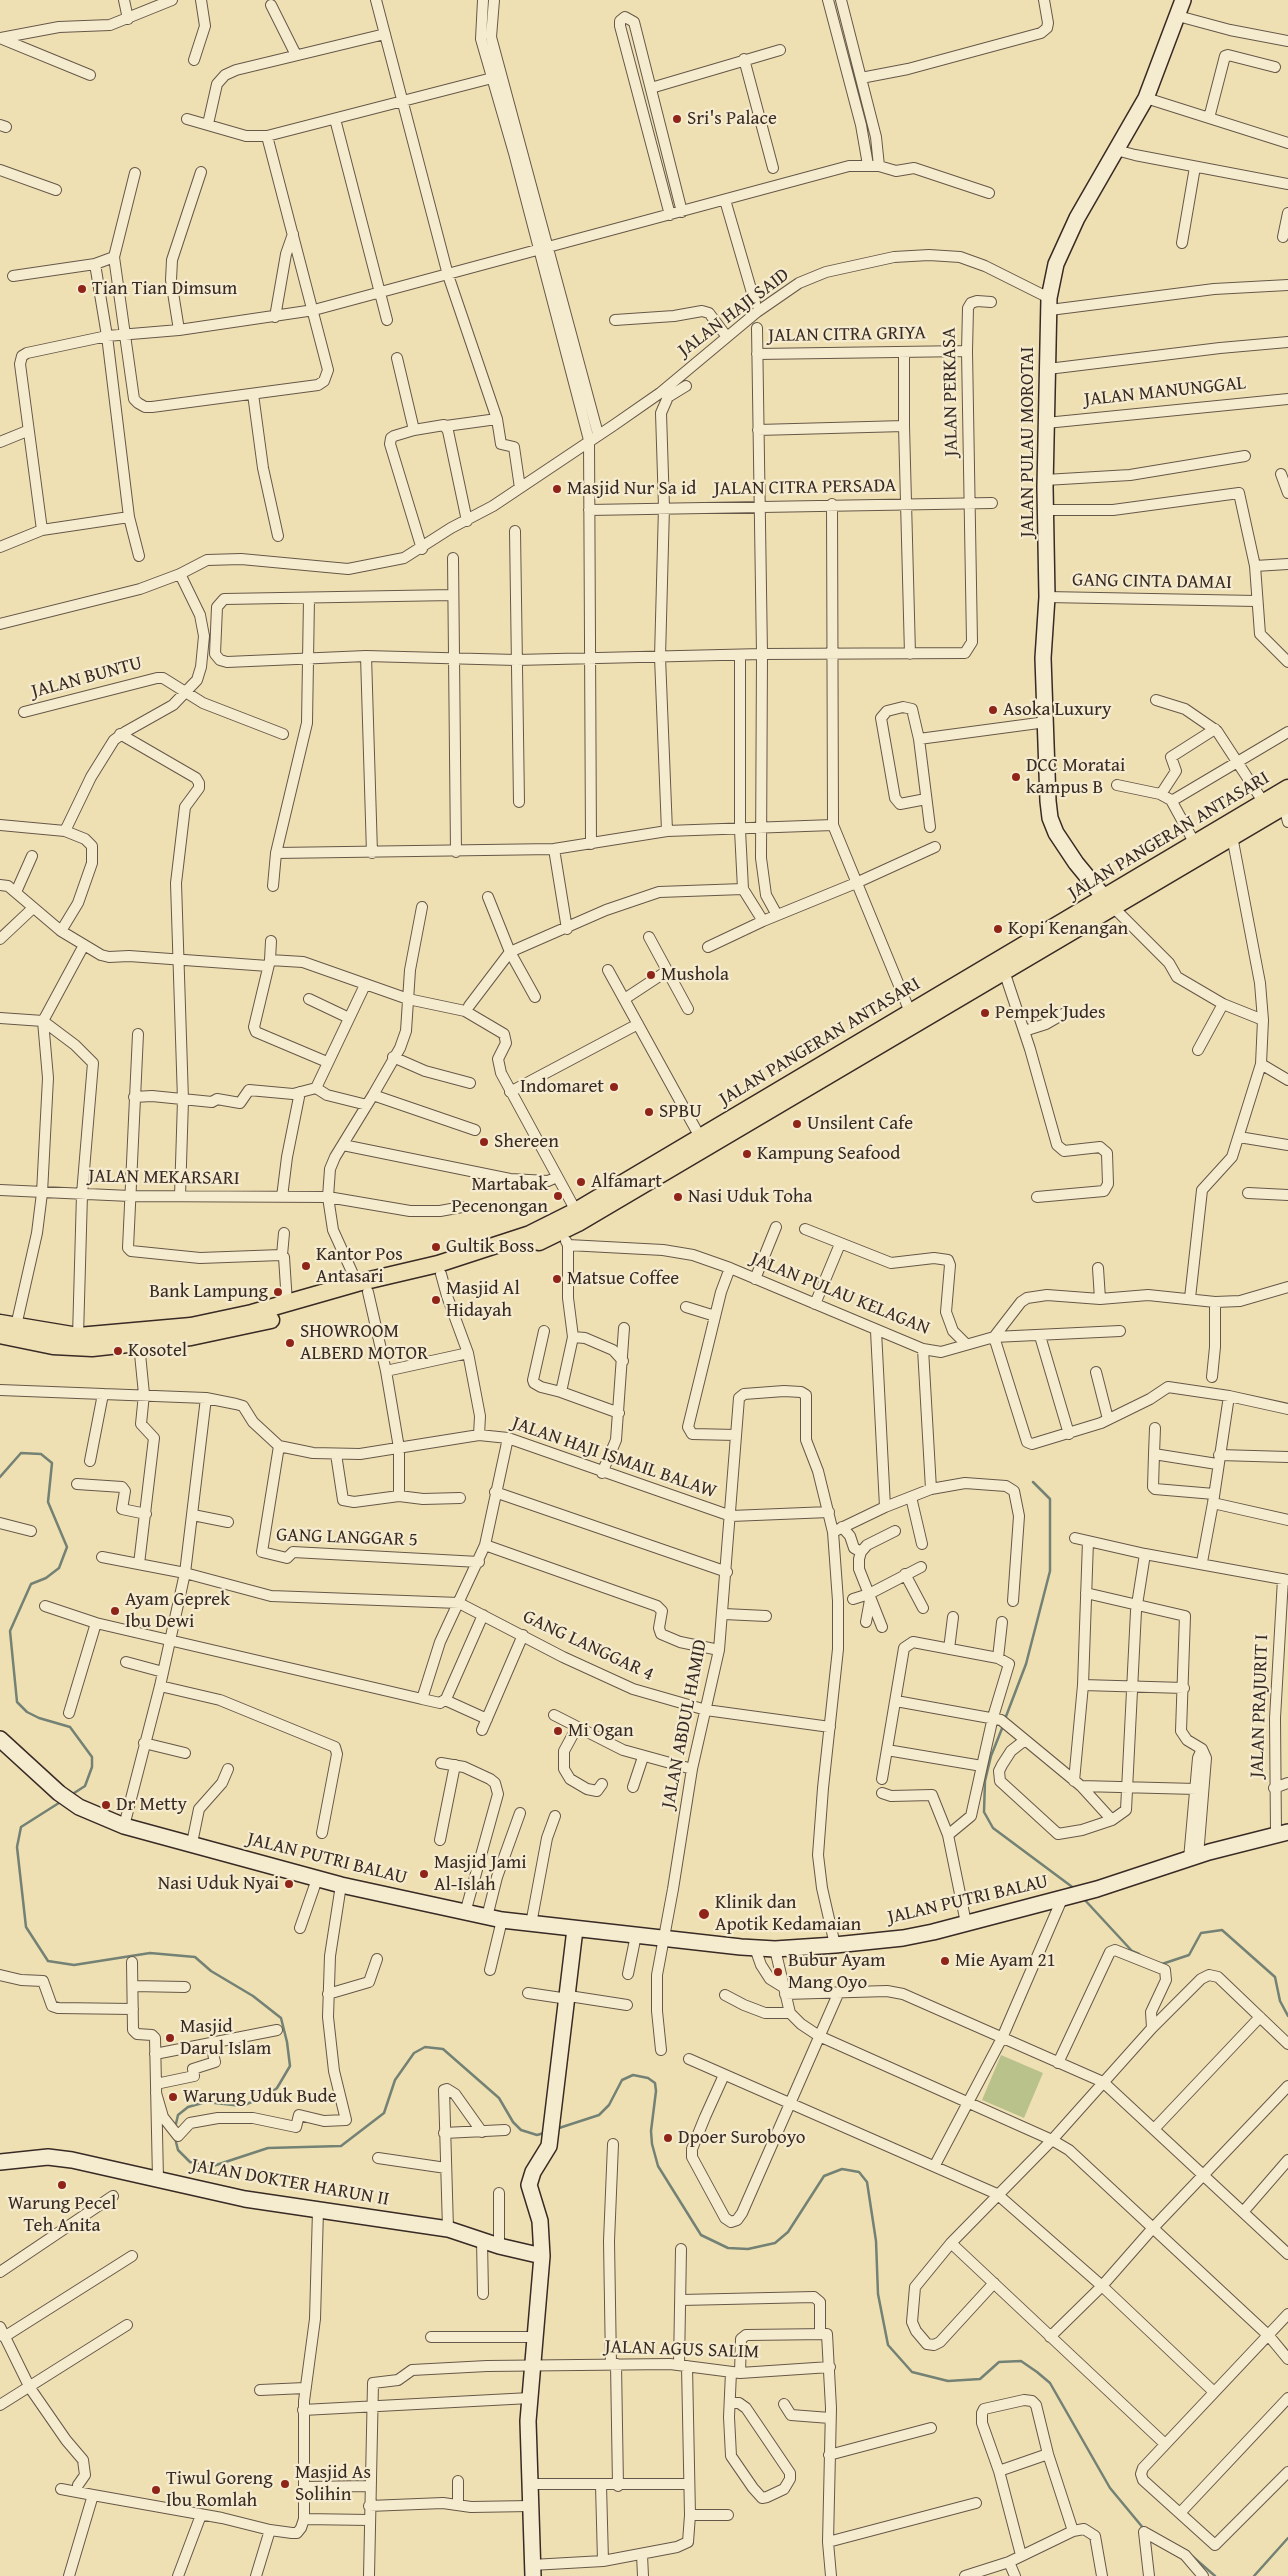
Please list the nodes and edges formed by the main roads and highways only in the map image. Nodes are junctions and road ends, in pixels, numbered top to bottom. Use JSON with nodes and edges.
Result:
{"nodes":[{"id":1,"x":1288,"y":788,"type":"edge"},
{"id":2,"x":1286,"y":804,"type":"edge"},
{"id":3,"x":1108,"y":902,"type":"junction"},
{"id":4,"x":797,"y":1086,"type":"junction"},
{"id":5,"x":781,"y":1096,"type":"junction"},
{"id":6,"x":362,"y":1288,"type":"junction"},
{"id":7,"x":8,"y":1325,"type":"edge"},
{"id":8,"x":0,"y":1335,"type":"edge"}],
"edges":[{"from":1,"to":3,"type":"main road","name":"JALAN PANGERAN ANTASARI"},
{"from":2,"to":3,"type":"main road","name":"JALAN PANGERAN ANTASARI"},
{"from":3,"to":4,"type":"main road","name":"JALAN PANGERAN ANTASARI"},
{"from":3,"to":4,"type":"main road","name":"JALAN PANGERAN ANTASARI"},
{"from":4,"to":5,"type":"main road","name":"JALAN PANGERAN ANTASARI"},
{"from":5,"to":6,"type":"main road","name":"JALAN PANGERAN ANTASARI"},
{"from":5,"to":6,"type":"main road","name":"JALAN PANGERAN ANTASARI"},
{"from":6,"to":7,"type":"main road","name":"JALAN PANGERAN ANTASARI"},
{"from":6,"to":8,"type":"main road","name":"JALAN PANGERAN ANTASARI"}]}
